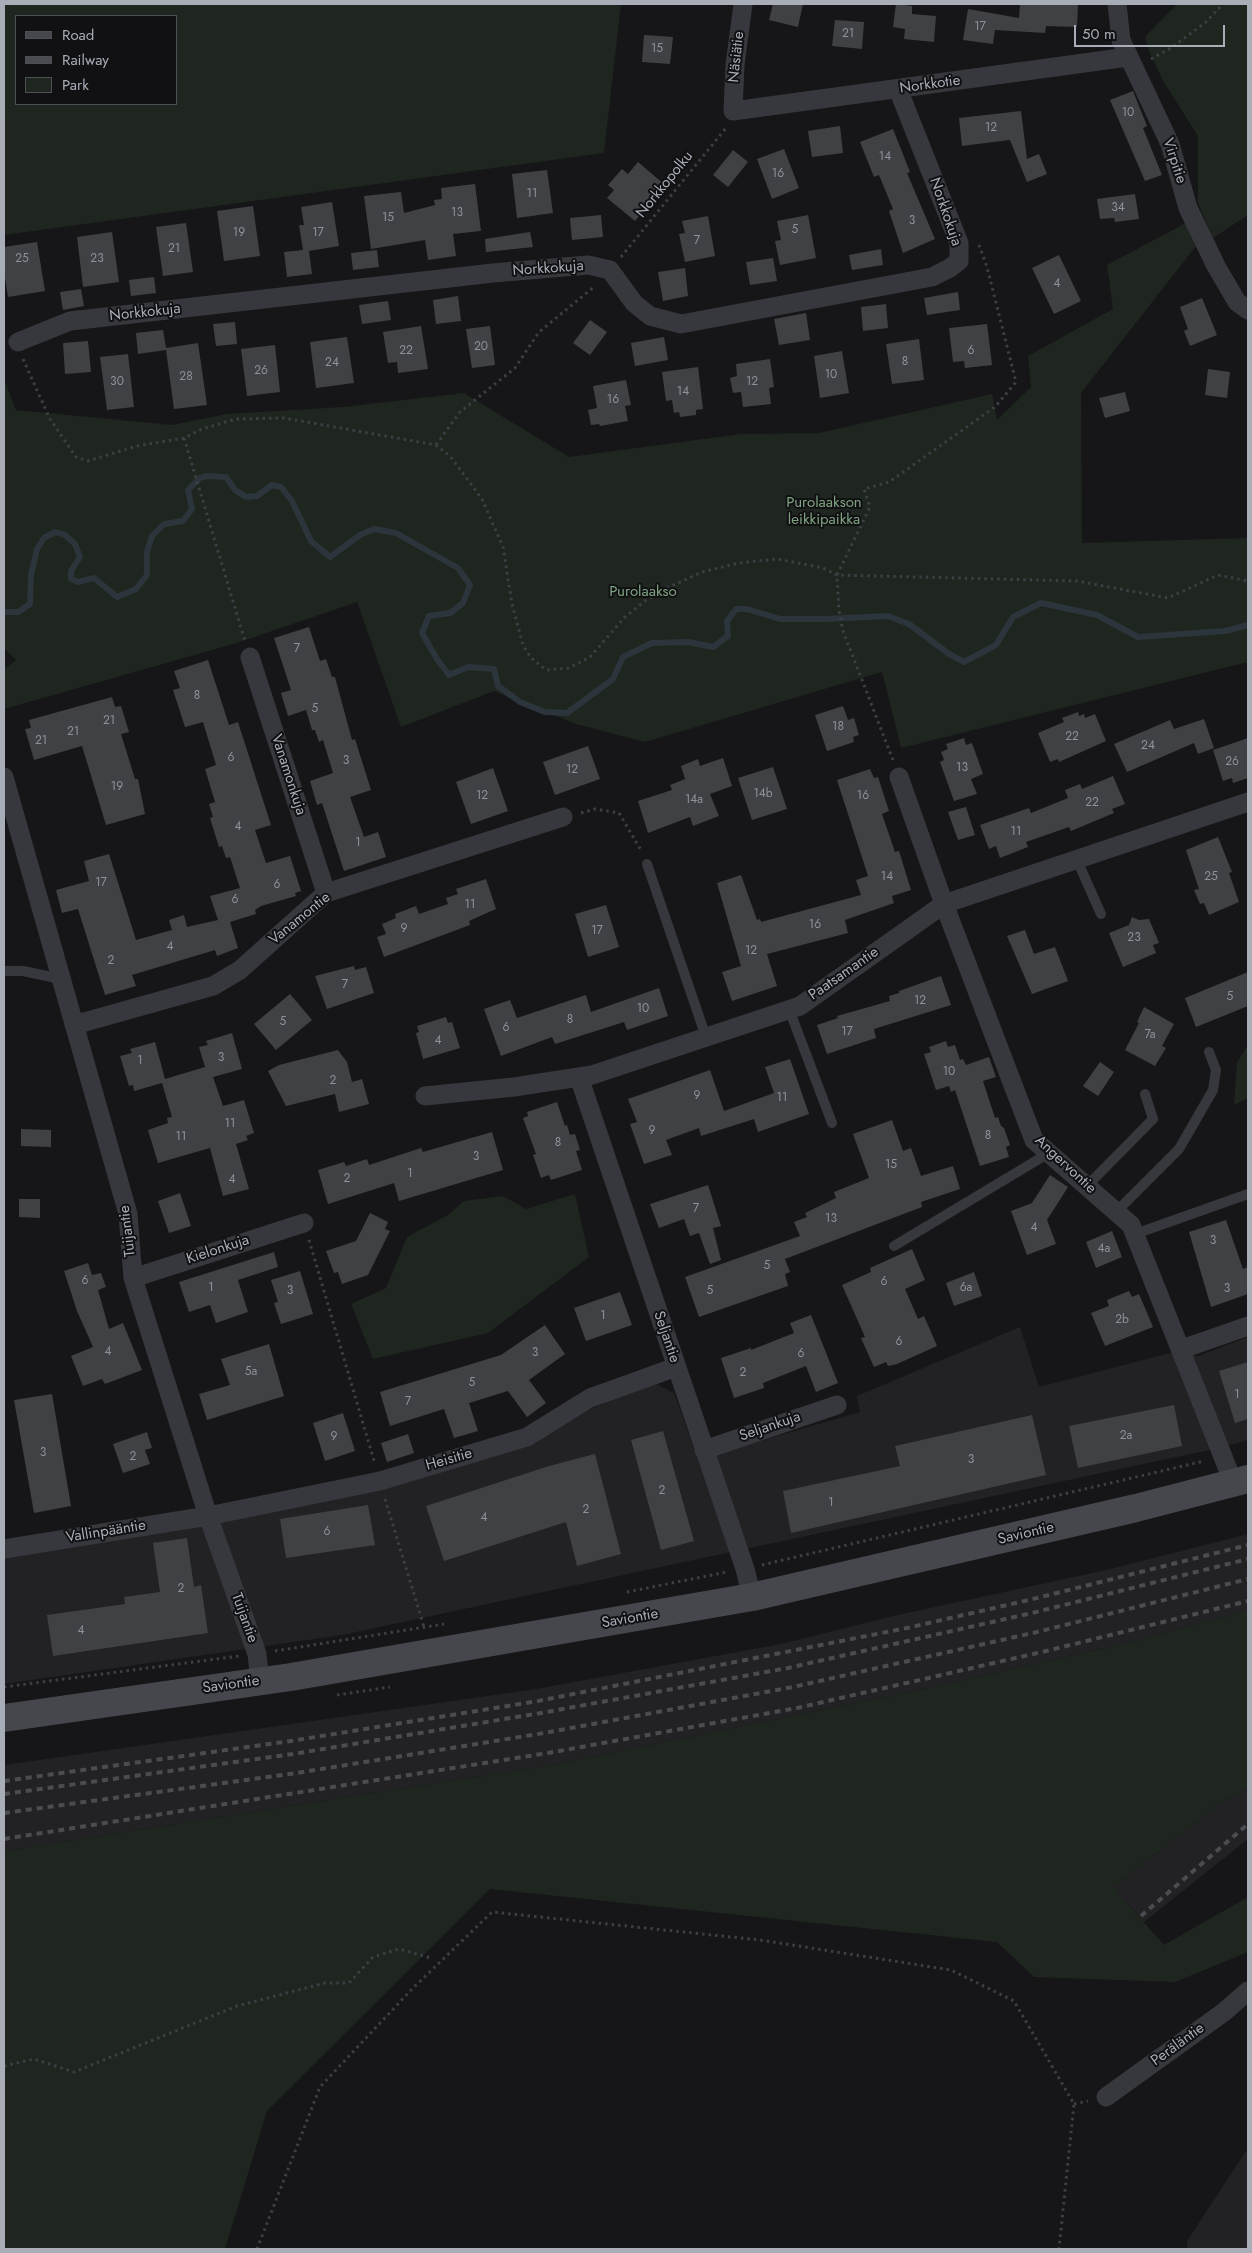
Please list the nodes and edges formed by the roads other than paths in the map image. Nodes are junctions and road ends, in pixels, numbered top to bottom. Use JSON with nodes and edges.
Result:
{"nodes":[{"id":1,"x":743,"y":4,"type":"edge"},
{"id":2,"x":1117,"y":4,"type":"edge"},
{"id":3,"x":1131,"y":62,"type":"junction"},
{"id":4,"x":898,"y":89,"type":"junction"},
{"id":5,"x":732,"y":111,"type":"joint"},
{"id":6,"x":1248,"y":310,"type":"edge"},
{"id":7,"x":18,"y":342,"type":"road end"},
{"id":8,"x":250,"y":657,"type":"road end"},
{"id":9,"x":899,"y":777,"type":"road end"},
{"id":10,"x":4,"y":778,"type":"edge"},
{"id":11,"x":1248,"y":802,"type":"edge"},
{"id":12,"x":563,"y":817,"type":"road end"},
{"id":13,"x":1077,"y":860,"type":"junction"},
{"id":14,"x":647,"y":864,"type":"road end"},
{"id":15,"x":326,"y":894,"type":"junction"},
{"id":16,"x":944,"y":904,"type":"junction"},
{"id":17,"x":1101,"y":914,"type":"dead end"},
{"id":18,"x":4,"y":971,"type":"edge"},
{"id":19,"x":61,"y":979,"type":"junction"},
{"id":20,"x":789,"y":1009,"type":"junction"},
{"id":21,"x":74,"y":1024,"type":"junction"},
{"id":22,"x":706,"y":1037,"type":"junction"},
{"id":23,"x":1209,"y":1052,"type":"dead end"},
{"id":24,"x":579,"y":1077,"type":"junction"},
{"id":25,"x":1145,"y":1094,"type":"dead end"},
{"id":26,"x":424,"y":1096,"type":"dead end"},
{"id":27,"x":832,"y":1123,"type":"dead end"},
{"id":28,"x":1049,"y":1153,"type":"junction"},
{"id":29,"x":1087,"y":1186,"type":"junction"},
{"id":30,"x":1248,"y":1194,"type":"edge"},
{"id":31,"x":1116,"y":1212,"type":"junction"},
{"id":32,"x":304,"y":1223,"type":"road end"},
{"id":33,"x":1135,"y":1234,"type":"junction"},
{"id":34,"x":894,"y":1246,"type":"dead end"},
{"id":35,"x":133,"y":1278,"type":"junction"},
{"id":36,"x":1248,"y":1326,"type":"edge"},
{"id":37,"x":1182,"y":1349,"type":"junction"},
{"id":38,"x":676,"y":1366,"type":"junction"},
{"id":39,"x":837,"y":1405,"type":"dead end"},
{"id":40,"x":704,"y":1450,"type":"junction"},
{"id":41,"x":1241,"y":1480,"type":"edge"},
{"id":42,"x":208,"y":1516,"type":"junction"},
{"id":43,"x":4,"y":1549,"type":"edge"},
{"id":44,"x":752,"y":1597,"type":"junction"},
{"id":45,"x":260,"y":1681,"type":"junction"},
{"id":46,"x":4,"y":1718,"type":"edge"},
{"id":47,"x":1248,"y":1990,"type":"edge"},
{"id":48,"x":1106,"y":2097,"type":"dead end"}],
"edges":[{"from":1,"to":5,"type":"street","name":"Näsiätie"},
{"from":2,"to":3,"type":"street","name":"Virpitie"},
{"from":3,"to":4,"type":"street","name":"Norkkotie"},
{"from":3,"to":6,"type":"street","name":"Virpitie"},
{"from":4,"to":5,"type":"street","name":"Norkkotie"},
{"from":4,"to":7,"type":"street","name":"Norkkokuja"},
{"from":8,"to":15,"type":"street","name":"Vanamonkuja"},
{"from":9,"to":16,"type":"street","name":"Angervontie"},
{"from":10,"to":19,"type":"street","name":"Tuijantie"},
{"from":11,"to":13,"type":"street","name":"Paatsamantie"},
{"from":12,"to":15,"type":"street","name":"Vanamontie"},
{"from":13,"to":16,"type":"street","name":"Paatsamantie"},
{"from":13,"to":17,"type":"lane"},
{"from":14,"to":22,"type":"lane"},
{"from":15,"to":21,"type":"street","name":"Vanamontie"},
{"from":16,"to":20,"type":"street","name":"Paatsamantie"},
{"from":16,"to":28,"type":"street","name":"Angervontie"},
{"from":18,"to":19,"type":"lane"},
{"from":19,"to":21,"type":"street","name":"Tuijantie"},
{"from":20,"to":22,"type":"street","name":"Paatsamantie"},
{"from":20,"to":27,"type":"lane"},
{"from":21,"to":35,"type":"street","name":"Tuijantie"},
{"from":22,"to":24,"type":"street","name":"Paatsamantie"},
{"from":23,"to":31,"type":"lane"},
{"from":24,"to":26,"type":"street","name":"Paatsamantie"},
{"from":24,"to":38,"type":"street","name":"Seljantie"},
{"from":25,"to":29,"type":"lane"},
{"from":28,"to":29,"type":"street","name":"Angervontie"},
{"from":28,"to":34,"type":"lane"},
{"from":29,"to":31,"type":"street","name":"Angervontie"},
{"from":30,"to":33,"type":"lane"},
{"from":31,"to":33,"type":"street","name":"Angervontie"},
{"from":32,"to":35,"type":"street","name":"Kielonkuja"},
{"from":33,"to":37,"type":"street","name":"Angervontie"},
{"from":35,"to":42,"type":"street","name":"Tuijantie"},
{"from":36,"to":37,"type":"street"},
{"from":37,"to":41,"type":"street","name":"Angervontie"},
{"from":38,"to":40,"type":"street","name":"Seljantie"},
{"from":38,"to":42,"type":"street","name":"Heisitie"},
{"from":39,"to":40,"type":"street","name":"Seljankuja"},
{"from":40,"to":44,"type":"street","name":"Seljantie"},
{"from":41,"to":44,"type":"main road","name":"Saviontie"},
{"from":42,"to":43,"type":"street","name":"Vallinpääntie"},
{"from":42,"to":45,"type":"street","name":"Tuijantie"},
{"from":44,"to":45,"type":"main road","name":"Saviontie"},
{"from":45,"to":46,"type":"main road","name":"Saviontie"},
{"from":47,"to":48,"type":"street","name":"Peräläntie"}]}
